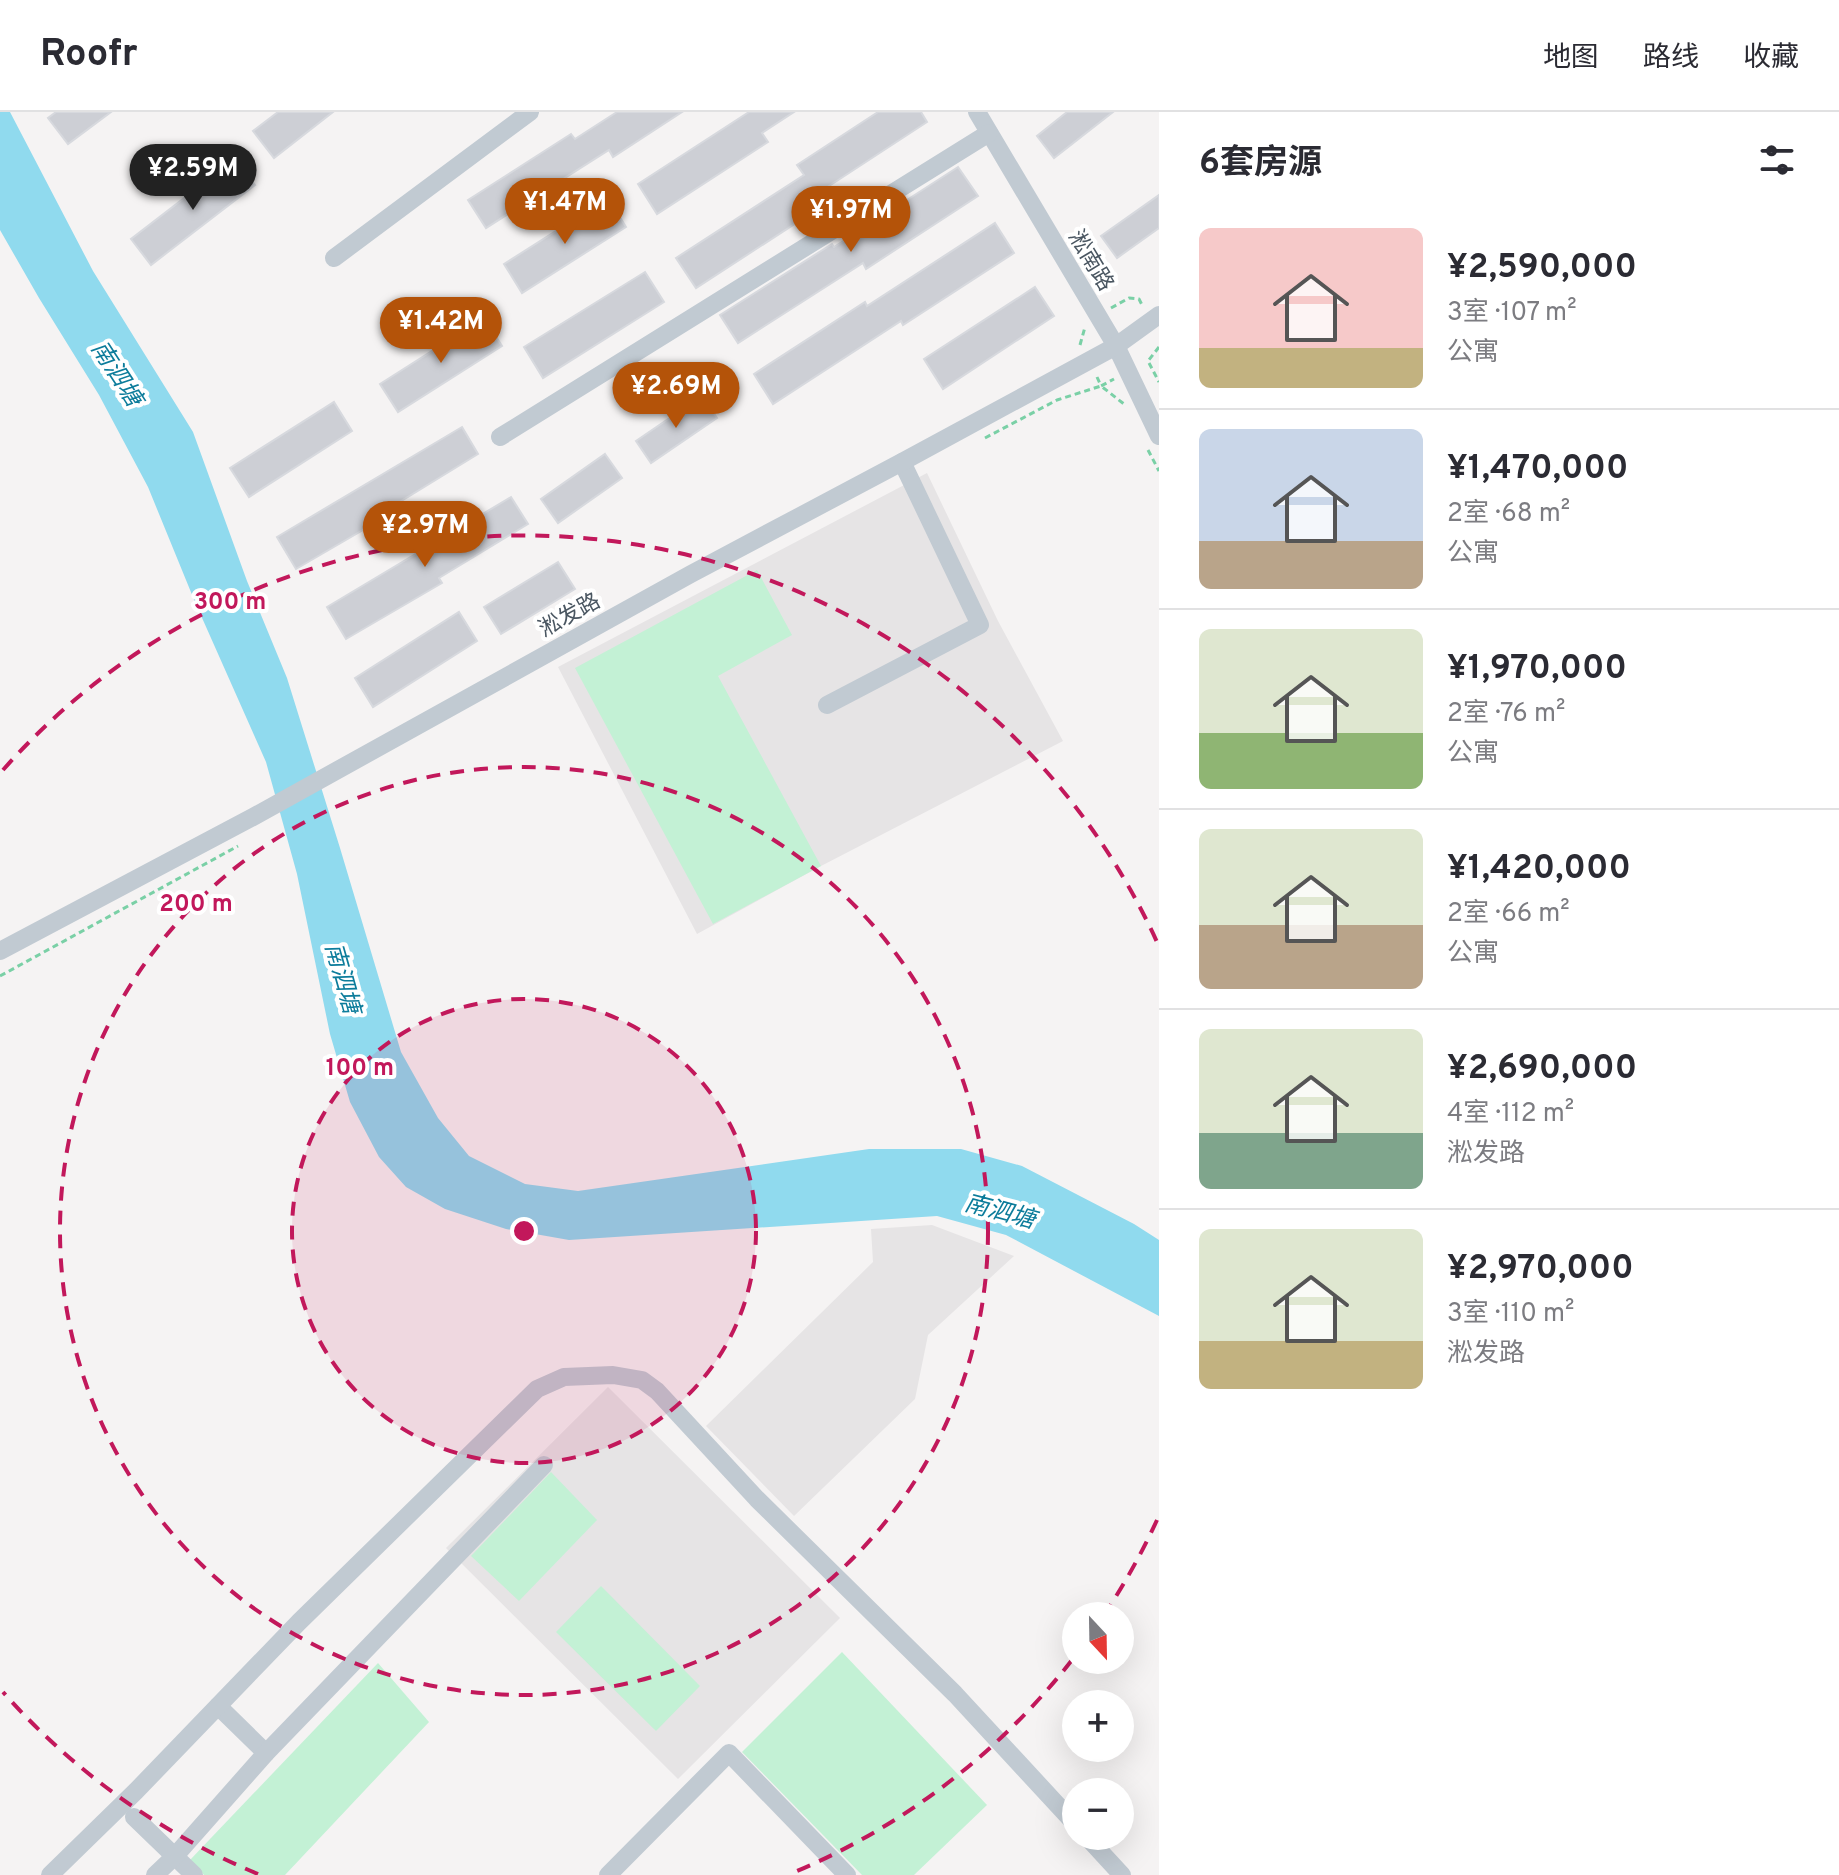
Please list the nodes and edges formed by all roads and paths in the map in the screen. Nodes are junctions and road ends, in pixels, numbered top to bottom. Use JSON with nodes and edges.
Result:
{"nodes":[{"id":1,"x":530,"y":112,"type":"edge"},
{"id":2,"x":977,"y":112,"type":"edge"},
{"id":3,"x":989,"y":133,"type":"junction"},
{"id":4,"x":334,"y":258,"type":"dead end"},
{"id":5,"x":1159,"y":315,"type":"edge"},
{"id":6,"x":1116,"y":346,"type":"junction"},
{"id":7,"x":1159,"y":347,"type":"edge"},
{"id":8,"x":1159,"y":382,"type":"edge"},
{"id":9,"x":1123,"y":403,"type":"dead end"},
{"id":10,"x":500,"y":437,"type":"dead end"},
{"id":11,"x":1152,"y":440,"type":"edge"},
{"id":12,"x":976,"y":442,"type":"dead end"},
{"id":13,"x":902,"y":462,"type":"junction"},
{"id":14,"x":1159,"y":471,"type":"edge"},
{"id":15,"x":827,"y":705,"type":"dead end"},
{"id":16,"x":245,"y":842,"type":"dead end"},
{"id":17,"x":0,"y":951,"type":"edge"},
{"id":18,"x":0,"y":976,"type":"edge"},
{"id":19,"x":544,"y":1465,"type":"dead end"},
{"id":20,"x":218,"y":1706,"type":"junction"},
{"id":21,"x":266,"y":1753,"type":"junction"},
{"id":22,"x":1062,"y":1810,"type":"edge"},
{"id":23,"x":134,"y":1817,"type":"dead end"},
{"id":24,"x":1099,"y":1850,"type":"edge"},
{"id":25,"x":175,"y":1856,"type":"junction"},
{"id":26,"x":50,"y":1875,"type":"edge"},
{"id":27,"x":155,"y":1875,"type":"edge"},
{"id":28,"x":194,"y":1875,"type":"edge"},
{"id":29,"x":608,"y":1875,"type":"edge"},
{"id":30,"x":847,"y":1875,"type":"edge"},
{"id":31,"x":1122,"y":1875,"type":"edge"}],
"edges":[{"from":1,"to":4,"type":"street"},
{"from":2,"to":3,"type":"street","name":"淞南路"},
{"from":3,"to":6,"type":"street","name":"淞南路"},
{"from":3,"to":10,"type":"street"},
{"from":5,"to":6,"type":"street","name":"淞发路"},
{"from":6,"to":11,"type":"street","name":"淞南路"},
{"from":6,"to":13,"type":"street","name":"淞发路"},
{"from":7,"to":8,"type":"path"},
{"from":9,"to":12,"type":"path"},
{"from":11,"to":14,"type":"path"},
{"from":13,"to":15,"type":"street"},
{"from":13,"to":17,"type":"street","name":"淞发路"},
{"from":16,"to":18,"type":"path"},
{"from":19,"to":21,"type":"street"},
{"from":20,"to":21,"type":"street"},
{"from":20,"to":22,"type":"street"},
{"from":20,"to":26,"type":"street"},
{"from":21,"to":25,"type":"street"},
{"from":23,"to":25,"type":"street"},
{"from":24,"to":31,"type":"street"},
{"from":25,"to":27,"type":"street"},
{"from":25,"to":28,"type":"street"},
{"from":29,"to":30,"type":"street"}]}
